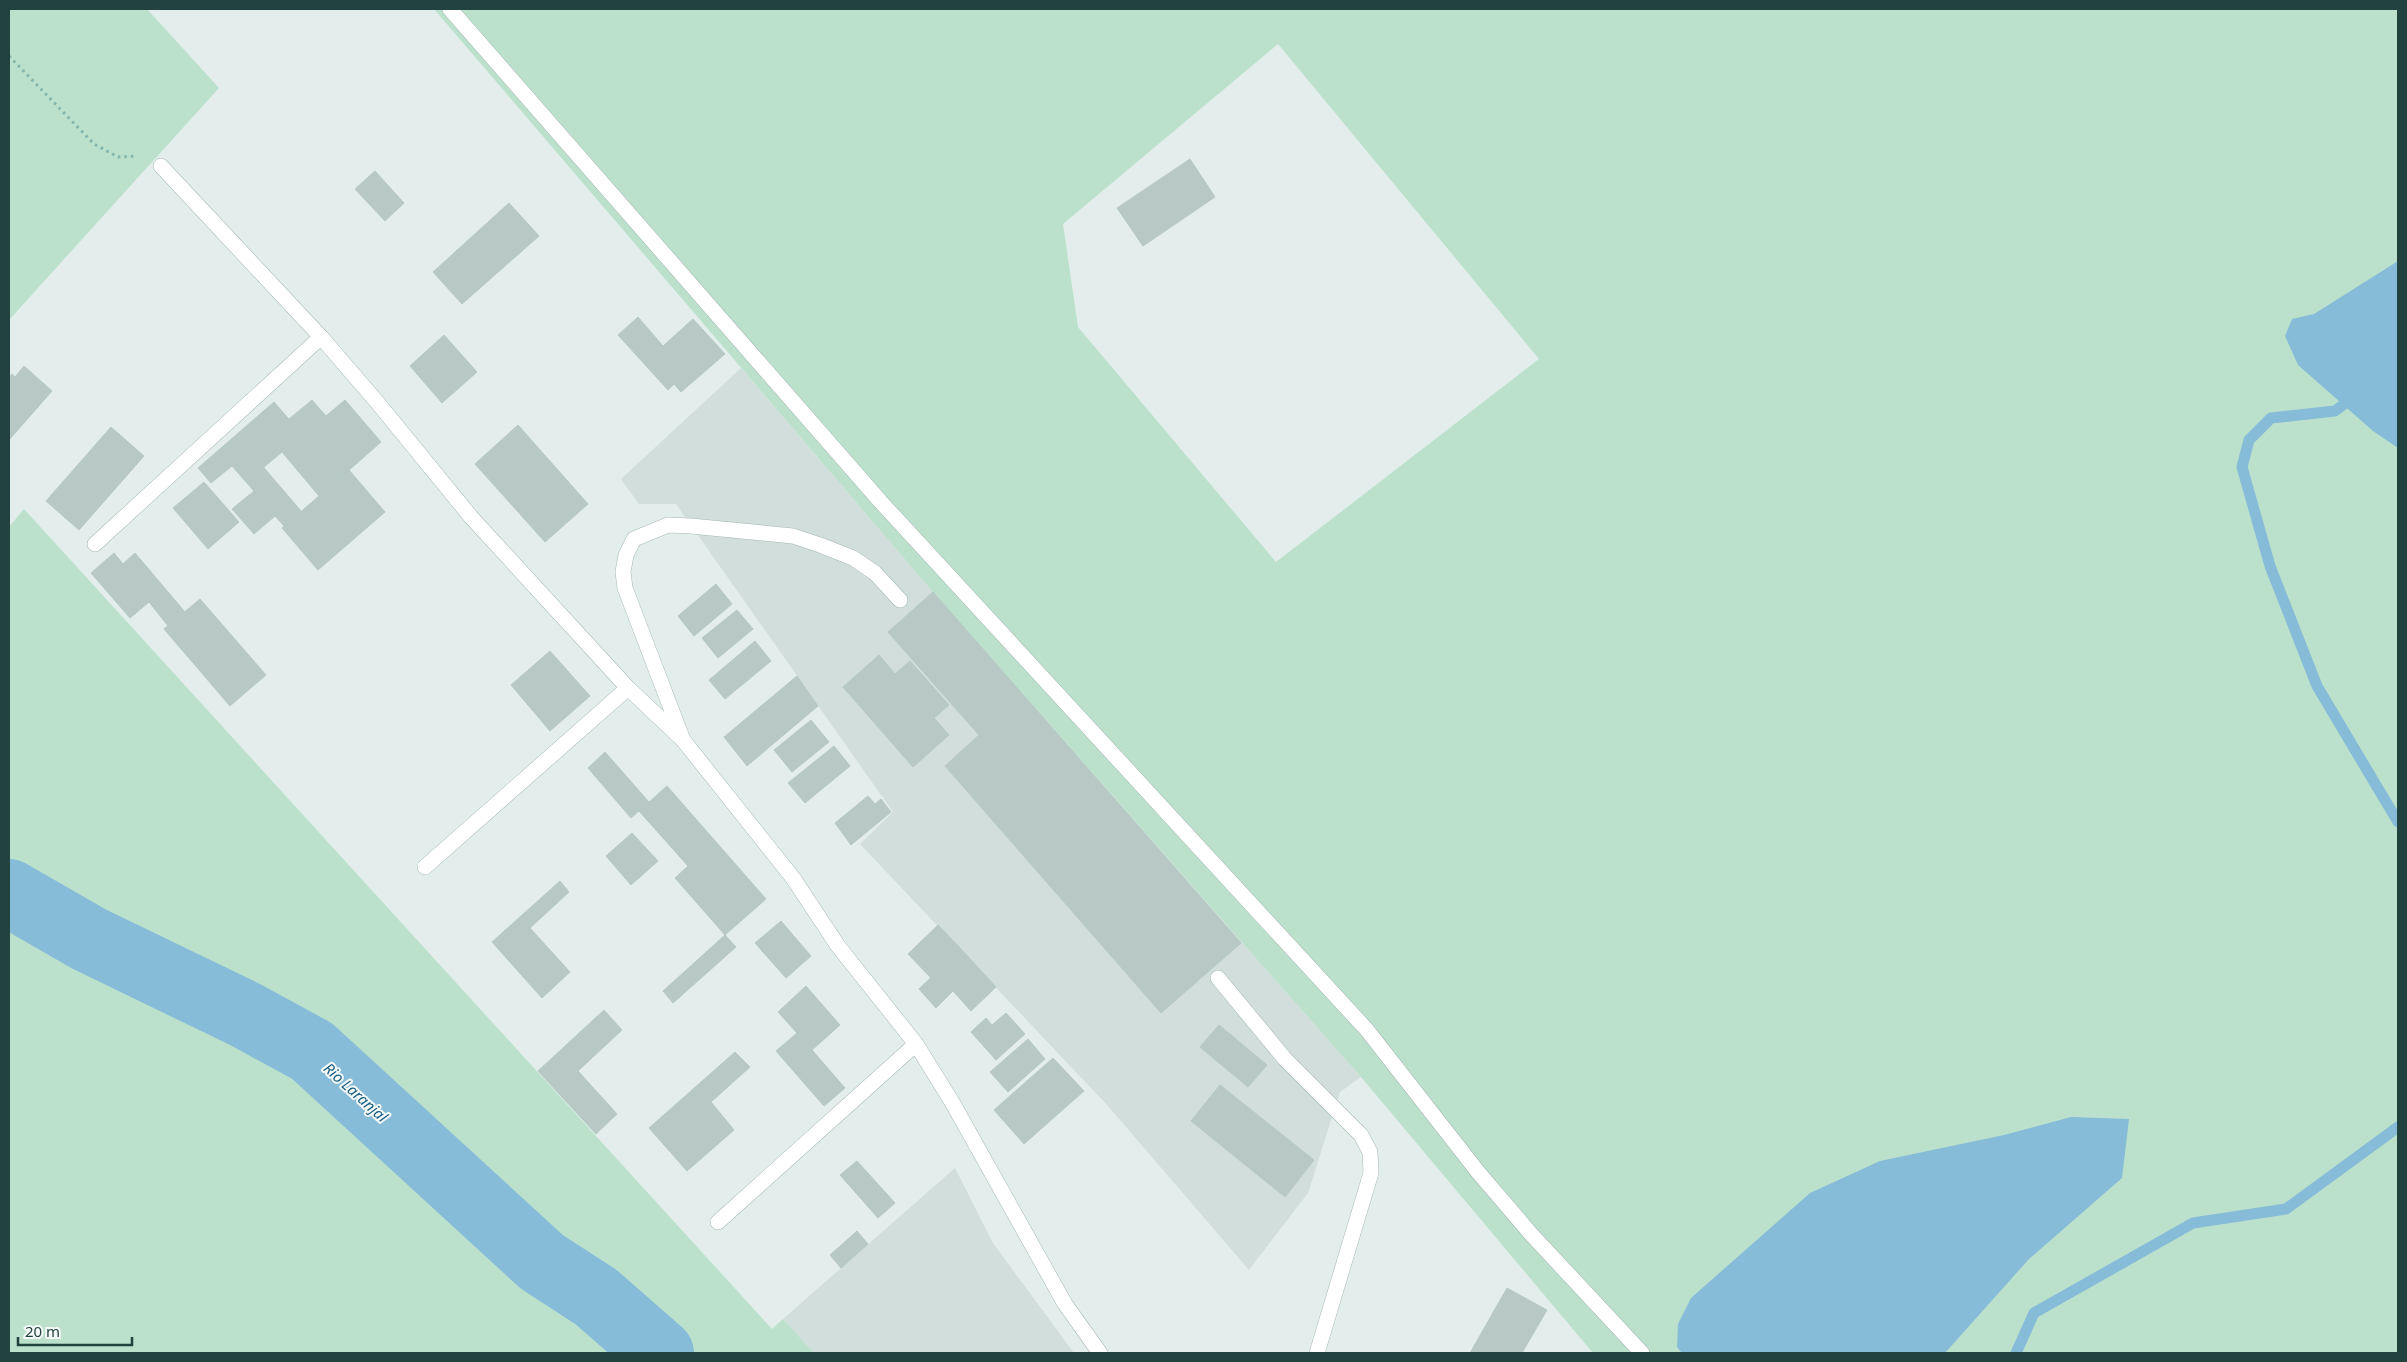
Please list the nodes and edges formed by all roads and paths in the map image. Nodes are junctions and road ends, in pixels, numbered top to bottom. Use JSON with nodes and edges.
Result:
{"nodes":[{"id":1,"x":450,"y":9,"type":"edge"},
{"id":2,"x":9,"y":56,"type":"edge"},
{"id":3,"x":161,"y":166,"type":"joint"},
{"id":4,"x":321,"y":337,"type":"junction"},
{"id":5,"x":95,"y":544,"type":"dead end"},
{"id":6,"x":900,"y":600,"type":"dead end"},
{"id":7,"x":628,"y":688,"type":"junction"},
{"id":8,"x":683,"y":740,"type":"junction"},
{"id":9,"x":426,"y":867,"type":"dead end"},
{"id":10,"x":1218,"y":978,"type":"dead end"},
{"id":11,"x":916,"y":1044,"type":"junction"},
{"id":12,"x":718,"y":1222,"type":"dead end"},
{"id":13,"x":1100,"y":1353,"type":"edge"},
{"id":14,"x":1317,"y":1353,"type":"edge"},
{"id":15,"x":1642,"y":1353,"type":"edge"}],
"edges":[{"from":1,"to":15,"type":"street"},
{"from":2,"to":3,"type":"path"},
{"from":3,"to":4,"type":"street"},
{"from":4,"to":5,"type":"street"},
{"from":4,"to":7,"type":"street"},
{"from":6,"to":8,"type":"street"},
{"from":7,"to":8,"type":"street"},
{"from":7,"to":9,"type":"street"},
{"from":8,"to":11,"type":"street"},
{"from":10,"to":14,"type":"street"},
{"from":11,"to":12,"type":"street"},
{"from":11,"to":13,"type":"street"}]}
